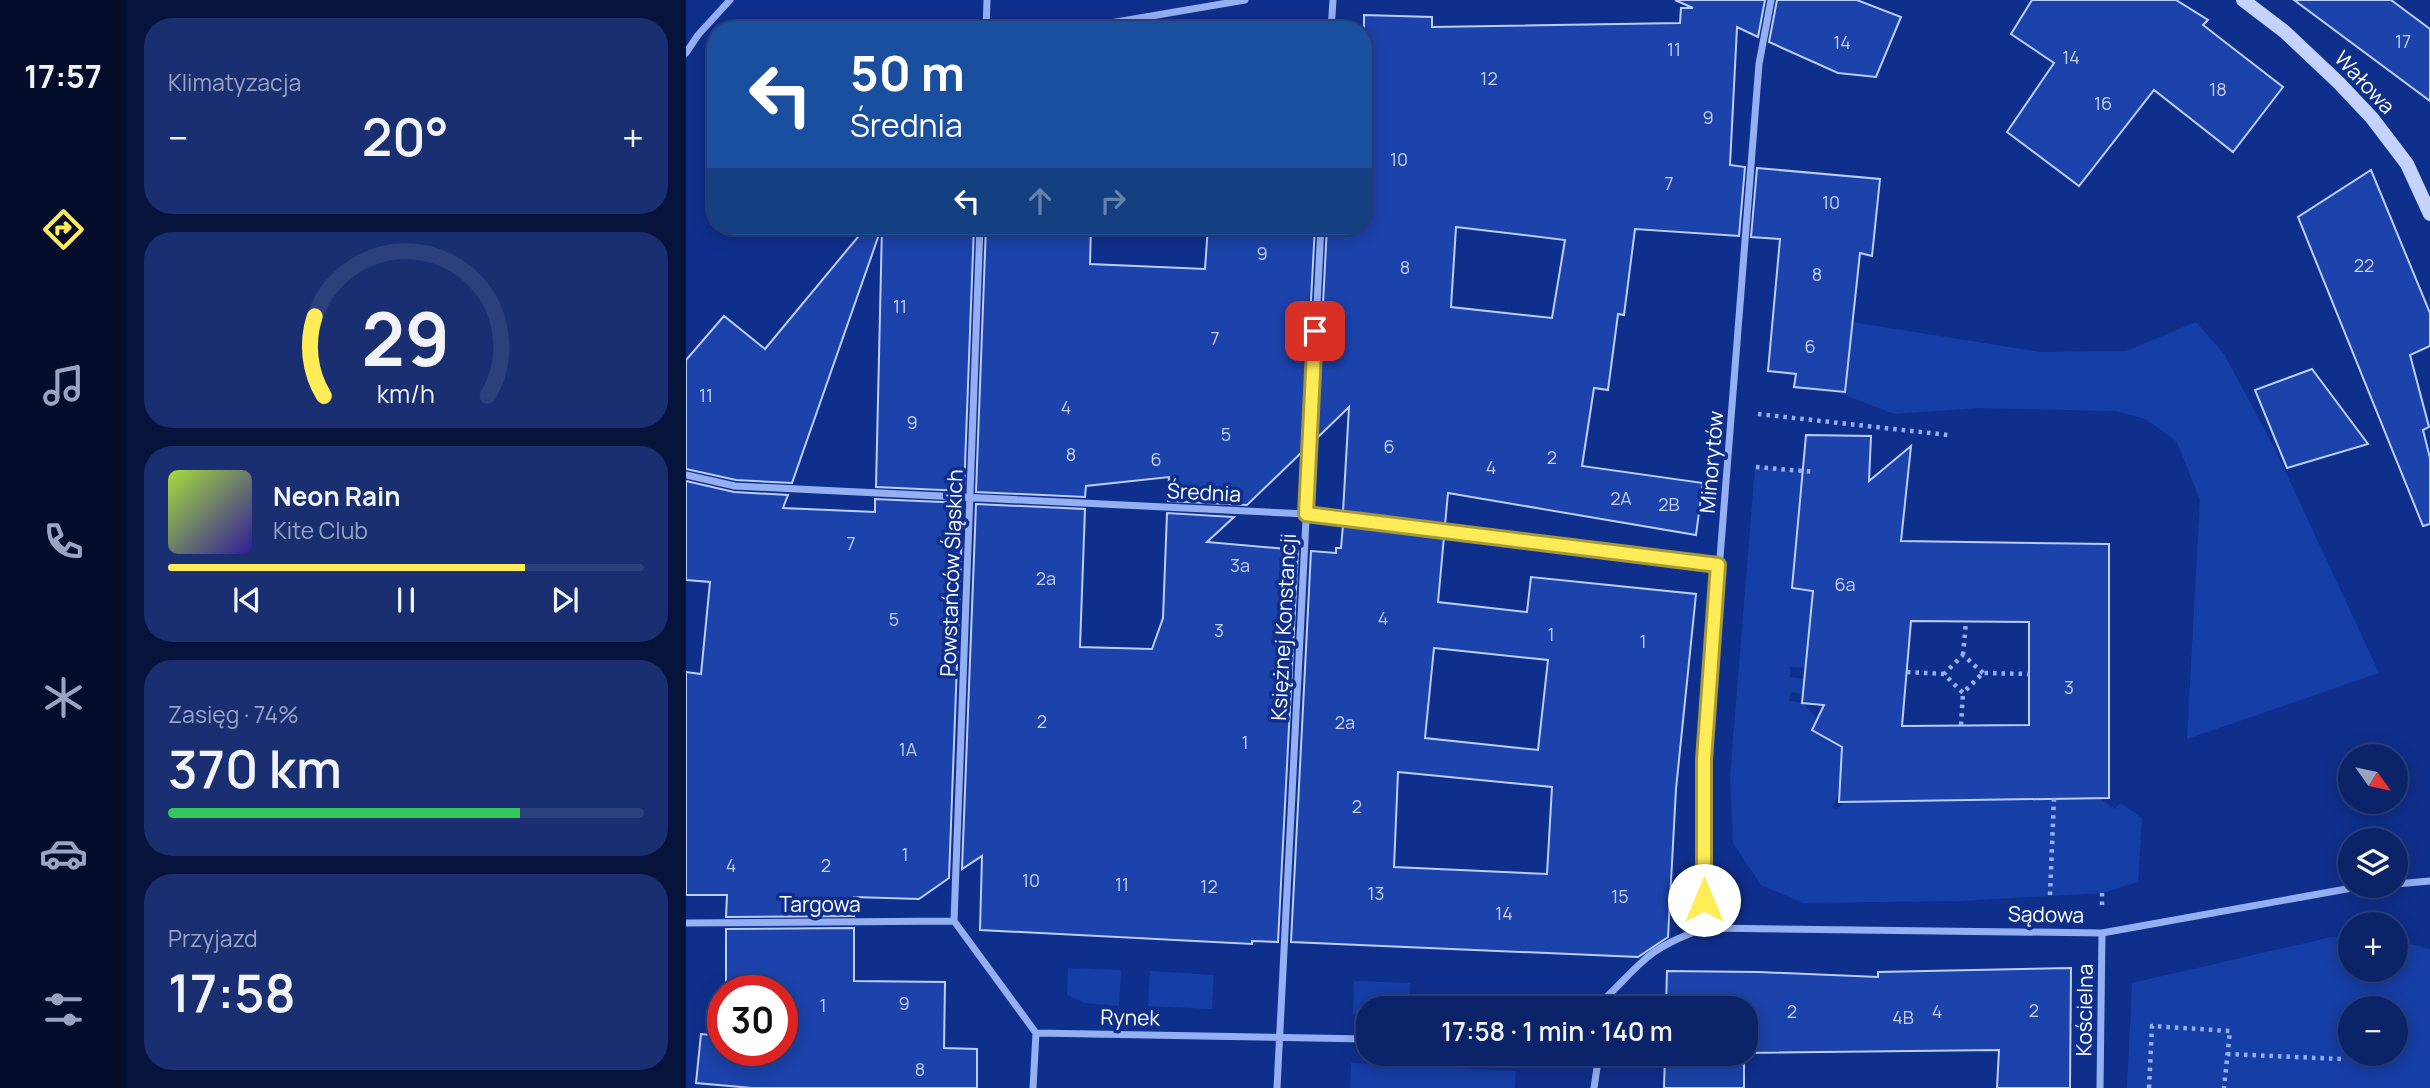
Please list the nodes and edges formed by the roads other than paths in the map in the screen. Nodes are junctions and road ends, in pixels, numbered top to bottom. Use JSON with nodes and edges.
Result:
{"nodes":[{"id":1,"x":730,"y":0,"type":"edge"},
{"id":2,"x":986,"y":0,"type":"edge"},
{"id":3,"x":1245,"y":0,"type":"edge"},
{"id":4,"x":1333,"y":0,"type":"edge"},
{"id":5,"x":1771,"y":0,"type":"edge"},
{"id":6,"x":2244,"y":0,"type":"edge"},
{"id":7,"x":711,"y":21,"type":"edge"},
{"id":8,"x":986,"y":21,"type":"edge"},
{"id":9,"x":1122,"y":21,"type":"edge"},
{"id":10,"x":1332,"y":21,"type":"edge"},
{"id":11,"x":707,"y":25,"type":"edge"},
{"id":12,"x":686,"y":53,"type":"edge"},
{"id":13,"x":2430,"y":214,"type":"edge"},
{"id":14,"x":980,"y":235,"type":"edge"},
{"id":15,"x":1321,"y":235,"type":"edge"},
{"id":16,"x":686,"y":475,"type":"edge"},
{"id":17,"x":971,"y":496,"type":"junction"},
{"id":18,"x":1306,"y":514,"type":"junction"},
{"id":19,"x":1718,"y":565,"type":"junction"},
{"id":20,"x":2430,"y":881,"type":"edge"},
{"id":21,"x":2408,"y":883,"type":"edge"},
{"id":22,"x":2338,"y":891,"type":"edge"},
{"id":23,"x":954,"y":921,"type":"junction"},
{"id":24,"x":686,"y":923,"type":"edge"},
{"id":25,"x":1705,"y":928,"type":"junction"},
{"id":26,"x":2102,"y":933,"type":"junction"},
{"id":27,"x":1610,"y":996,"type":"edge"},
{"id":28,"x":1036,"y":1033,"type":"junction"},
{"id":29,"x":1279,"y":1036,"type":"junction"},
{"id":30,"x":1356,"y":1039,"type":"edge"},
{"id":31,"x":1598,"y":1066,"type":"edge"},
{"id":32,"x":1032,"y":1088,"type":"edge"},
{"id":33,"x":1277,"y":1088,"type":"edge"},
{"id":34,"x":1594,"y":1088,"type":"edge"},
{"id":35,"x":2100,"y":1088,"type":"edge"}],
"edges":[{"from":1,"to":7,"type":"street"},
{"from":2,"to":8,"type":"street"},
{"from":3,"to":9,"type":"street"},
{"from":4,"to":10,"type":"street"},
{"from":5,"to":19,"type":"street","name":"Minorytów"},
{"from":6,"to":13,"type":"street","name":"Wałowa"},
{"from":11,"to":12,"type":"street"},
{"from":14,"to":17,"type":"street","name":"Powstańców Śląskich"},
{"from":15,"to":18,"type":"street","name":"Księżnej Konstancji"},
{"from":16,"to":17,"type":"street","name":"Średnia"},
{"from":17,"to":18,"type":"street","name":"Średnia"},
{"from":17,"to":23,"type":"street","name":"Powstańców Śląskich"},
{"from":18,"to":19,"type":"street","name":"Średnia"},
{"from":18,"to":29,"type":"street","name":"Księżnej Konstancji"},
{"from":19,"to":25,"type":"street","name":"Minorytów"},
{"from":20,"to":21,"type":"street"},
{"from":22,"to":26,"type":"street","name":"Sądowa"},
{"from":23,"to":24,"type":"street","name":"Targowa"},
{"from":23,"to":28,"type":"street"},
{"from":25,"to":26,"type":"street","name":"Sądowa"},
{"from":25,"to":27,"type":"street"},
{"from":26,"to":35,"type":"street","name":"Kościelna"},
{"from":28,"to":29,"type":"street","name":"Rynek"},
{"from":28,"to":32,"type":"street"},
{"from":29,"to":30,"type":"street","name":"Rynek"},
{"from":29,"to":33,"type":"street"},
{"from":31,"to":34,"type":"street"}]}
